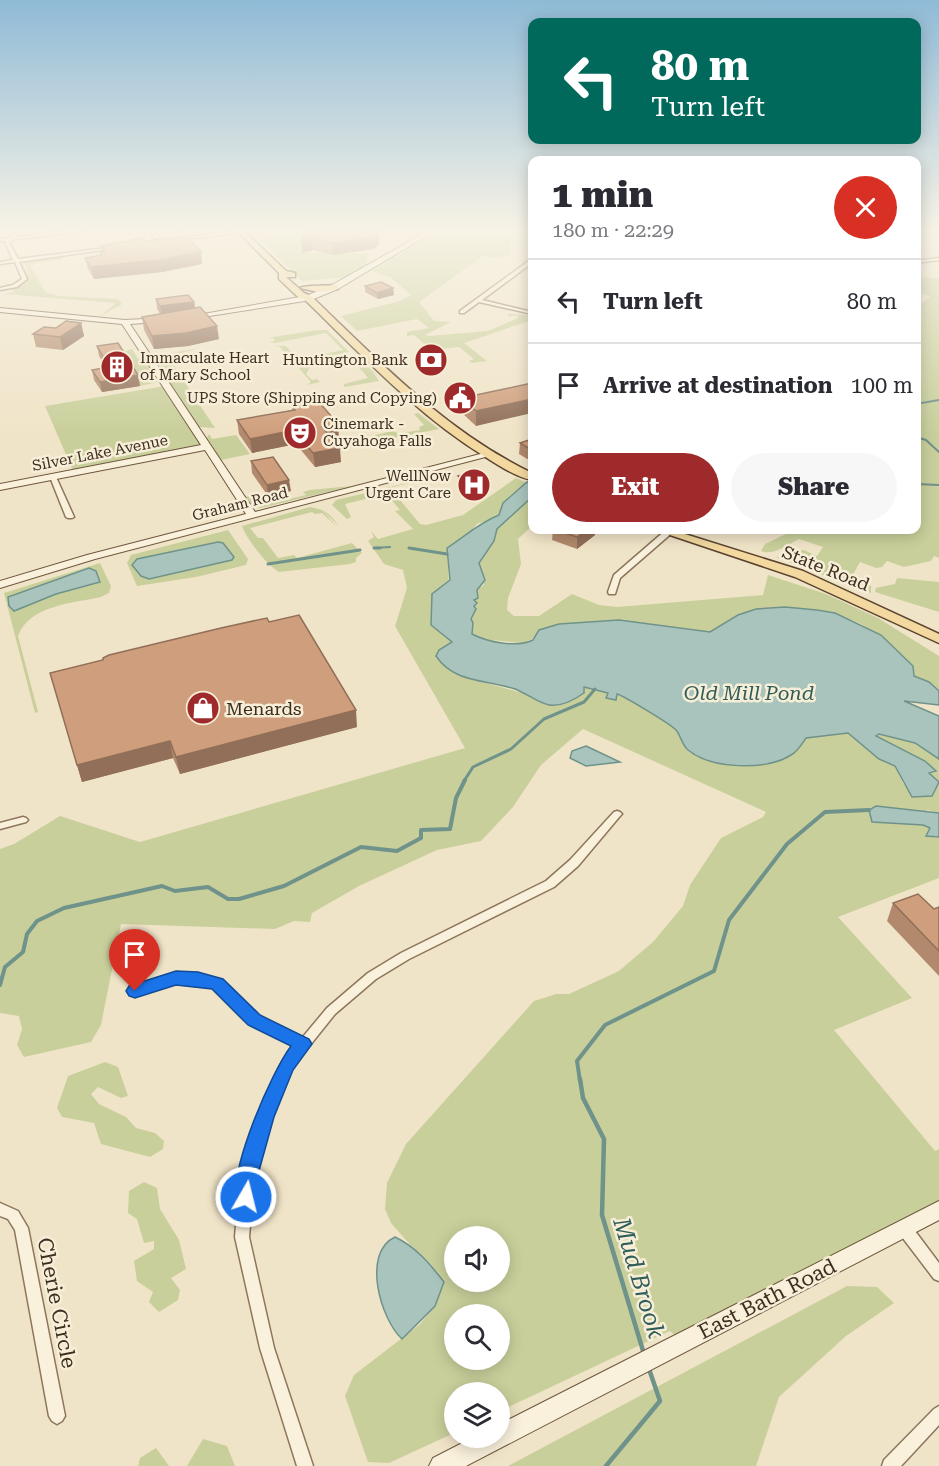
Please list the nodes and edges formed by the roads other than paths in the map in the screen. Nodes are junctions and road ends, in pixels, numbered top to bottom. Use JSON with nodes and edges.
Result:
{"nodes":[{"id":1,"x":293,"y":297,"type":"edge"},
{"id":2,"x":311,"y":297,"type":"edge"},
{"id":3,"x":482,"y":297,"type":"edge"},
{"id":4,"x":478,"y":300,"type":"junction"},
{"id":5,"x":0,"y":310,"type":"edge"},
{"id":6,"x":462,"y":312,"type":"dead end"},
{"id":7,"x":528,"y":312,"type":"edge"},
{"id":8,"x":125,"y":322,"type":"junction"},
{"id":9,"x":206,"y":447,"type":"junction"},
{"id":10,"x":488,"y":456,"type":"junction"},
{"id":11,"x":528,"y":475,"type":"edge"},
{"id":12,"x":53,"y":477,"type":"junction"},
{"id":13,"x":0,"y":487,"type":"edge"},
{"id":14,"x":253,"y":516,"type":"junction"},
{"id":15,"x":70,"y":517,"type":"dead end"},
{"id":16,"x":662,"y":534,"type":"edge"},
{"id":17,"x":674,"y":534,"type":"edge"},
{"id":18,"x":0,"y":585,"type":"edge"},
{"id":19,"x":612,"y":592,"type":"dead end"},
{"id":20,"x":939,"y":639,"type":"edge"},
{"id":21,"x":617,"y":814,"type":"dead end"},
{"id":22,"x":23,"y":820,"type":"dead end"},
{"id":23,"x":0,"y":826,"type":"edge"},
{"id":24,"x":135,"y":991,"type":"dead end"},
{"id":25,"x":303,"y":1044,"type":"junction"},
{"id":26,"x":0,"y":1209,"type":"edge"},
{"id":27,"x":939,"y":1210,"type":"edge"},
{"id":28,"x":904,"y":1228,"type":"junction"},
{"id":29,"x":939,"y":1274,"type":"edge"},
{"id":30,"x":939,"y":1414,"type":"edge"},
{"id":31,"x":57,"y":1416,"type":"dead end"},
{"id":32,"x":510,"y":1431,"type":"edge"},
{"id":33,"x":477,"y":1448,"type":"edge"},
{"id":34,"x":305,"y":1466,"type":"edge"},
{"id":35,"x":441,"y":1466,"type":"edge"},
{"id":36,"x":890,"y":1466,"type":"edge"}],
"edges":[{"from":1,"to":8,"type":"main road"},
{"from":2,"to":10,"type":"main road"},
{"from":3,"to":4,"type":"street"},
{"from":4,"to":6,"type":"street"},
{"from":4,"to":7,"type":"street"},
{"from":5,"to":8,"type":"main road"},
{"from":8,"to":9,"type":"main road"},
{"from":9,"to":12,"type":"main road","name":"Silver Lake Avenue"},
{"from":9,"to":14,"type":"main road"},
{"from":10,"to":11,"type":"main road"},
{"from":10,"to":14,"type":"main road","name":"Graham Road"},
{"from":12,"to":13,"type":"main road","name":"Silver Lake Avenue"},
{"from":12,"to":15,"type":"street"},
{"from":14,"to":18,"type":"main road","name":"Graham Road"},
{"from":16,"to":19,"type":"street"},
{"from":17,"to":20,"type":"main road","name":"State Road"},
{"from":21,"to":25,"type":"street"},
{"from":22,"to":23,"type":"street"},
{"from":24,"to":25,"type":"street"},
{"from":25,"to":34,"type":"street"},
{"from":26,"to":31,"type":"street","name":"Cherie Circle"},
{"from":27,"to":28,"type":"main road","name":"East Bath Road"},
{"from":28,"to":29,"type":"street"},
{"from":28,"to":32,"type":"main road","name":"East Bath Road"},
{"from":30,"to":36,"type":"street"},
{"from":33,"to":35,"type":"main road","name":"East Bath Road"}]}
